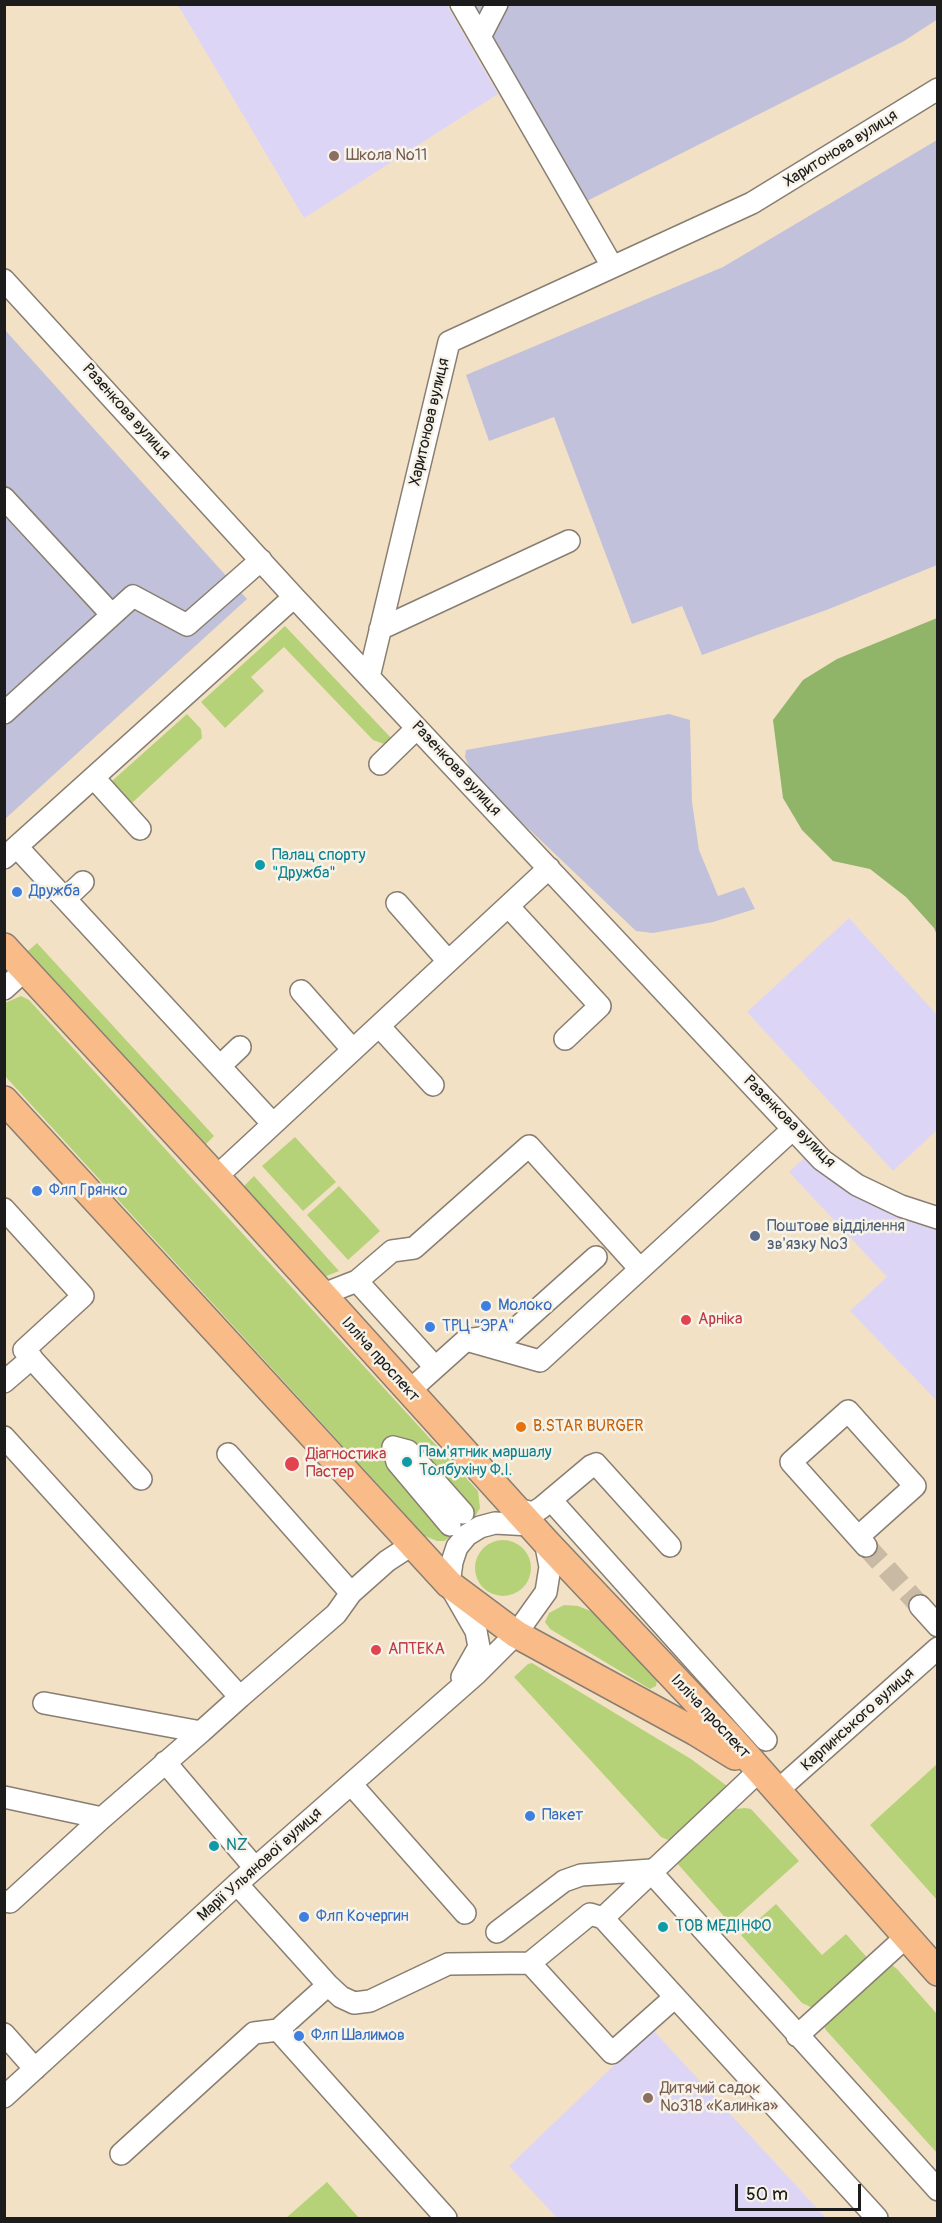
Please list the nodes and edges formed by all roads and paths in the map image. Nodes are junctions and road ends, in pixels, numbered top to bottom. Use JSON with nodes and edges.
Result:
{"nodes":[{"id":1,"x":461,"y":4,"type":"edge"},
{"id":2,"x":497,"y":4,"type":"edge"},
{"id":3,"x":480,"y":37,"type":"junction"},
{"id":4,"x":938,"y":89,"type":"edge"},
{"id":5,"x":612,"y":266,"type":"junction"},
{"id":6,"x":4,"y":280,"type":"edge"},
{"id":7,"x":4,"y":498,"type":"edge"},
{"id":8,"x":569,"y":541,"type":"dead end"},
{"id":9,"x":261,"y":560,"type":"junction"},
{"id":10,"x":294,"y":597,"type":"junction"},
{"id":11,"x":112,"y":615,"type":"junction"},
{"id":12,"x":380,"y":629,"type":"junction"},
{"id":13,"x":369,"y":677,"type":"junction"},
{"id":14,"x":4,"y":712,"type":"edge"},
{"id":15,"x":417,"y":728,"type":"junction"},
{"id":16,"x":380,"y":764,"type":"dead end"},
{"id":17,"x":94,"y":778,"type":"junction"},
{"id":18,"x":140,"y":829,"type":"dead end"},
{"id":19,"x":11,"y":852,"type":"edge"},
{"id":20,"x":549,"y":868,"type":"junction"},
{"id":21,"x":83,"y":882,"type":"dead end"},
{"id":22,"x":65,"y":899,"type":"junction"},
{"id":23,"x":397,"y":903,"type":"dead end"},
{"id":24,"x":508,"y":906,"type":"junction"},
{"id":25,"x":4,"y":947,"type":"edge"},
{"id":26,"x":448,"y":962,"type":"junction"},
{"id":27,"x":26,"y":969,"type":"junction"},
{"id":28,"x":4,"y":989,"type":"edge"},
{"id":29,"x":301,"y":991,"type":"dead end"},
{"id":30,"x":379,"y":1026,"type":"junction"},
{"id":31,"x":564,"y":1039,"type":"dead end"},
{"id":32,"x":240,"y":1047,"type":"dead end"},
{"id":33,"x":353,"y":1050,"type":"junction"},
{"id":34,"x":220,"y":1066,"type":"junction"},
{"id":35,"x":433,"y":1085,"type":"dead end"},
{"id":36,"x":4,"y":1100,"type":"edge"},
{"id":37,"x":273,"y":1124,"type":"junction"},
{"id":38,"x":793,"y":1129,"type":"junction"},
{"id":39,"x":216,"y":1177,"type":"junction"},
{"id":40,"x":4,"y":1209,"type":"edge"},
{"id":41,"x":938,"y":1218,"type":"edge"},
{"id":42,"x":596,"y":1257,"type":"dead end"},
{"id":43,"x":640,"y":1269,"type":"junction"},
{"id":44,"x":357,"y":1281,"type":"junction"},
{"id":45,"x":321,"y":1295,"type":"junction"},
{"id":46,"x":466,"y":1340,"type":"junction"},
{"id":47,"x":32,"y":1358,"type":"junction"},
{"id":48,"x":435,"y":1367,"type":"junction"},
{"id":49,"x":4,"y":1382,"type":"edge"},
{"id":50,"x":408,"y":1392,"type":"junction"},
{"id":51,"x":4,"y":1437,"type":"edge"},
{"id":52,"x":228,"y":1454,"type":"dead end"},
{"id":53,"x":141,"y":1479,"type":"dead end"},
{"id":54,"x":551,"y":1500,"type":"junction"},
{"id":55,"x":530,"y":1525,"type":"junction"},
{"id":56,"x":862,"y":1542,"type":"joint"},
{"id":57,"x":670,"y":1546,"type":"dead end"},
{"id":58,"x":418,"y":1550,"type":"junction"},
{"id":59,"x":450,"y":1584,"type":"junction"},
{"id":60,"x":351,"y":1593,"type":"junction"},
{"id":61,"x":639,"y":1598,"type":"junction"},
{"id":62,"x":920,"y":1606,"type":"tunnel mouth"},
{"id":63,"x":622,"y":1623,"type":"junction"},
{"id":64,"x":938,"y":1626,"type":"edge"},
{"id":65,"x":516,"y":1634,"type":"junction"},
{"id":66,"x":938,"y":1648,"type":"edge"},
{"id":67,"x":713,"y":1681,"type":"junction"},
{"id":68,"x":452,"y":1695,"type":"junction"},
{"id":69,"x":240,"y":1697,"type":"junction"},
{"id":70,"x":44,"y":1703,"type":"dead end"},
{"id":71,"x":697,"y":1703,"type":"junction"},
{"id":72,"x":201,"y":1732,"type":"junction"},
{"id":73,"x":766,"y":1740,"type":"dead end"},
{"id":74,"x":165,"y":1762,"type":"junction"},
{"id":75,"x":759,"y":1771,"type":"junction"},
{"id":76,"x":351,"y":1784,"type":"junction"},
{"id":77,"x":777,"y":1791,"type":"junction"},
{"id":78,"x":4,"y":1797,"type":"edge"},
{"id":79,"x":102,"y":1818,"type":"junction"},
{"id":80,"x":255,"y":1868,"type":"junction"},
{"id":81,"x":653,"y":1870,"type":"junction"},
{"id":82,"x":237,"y":1884,"type":"junction"},
{"id":83,"x":6,"y":1903,"type":"edge"},
{"id":84,"x":465,"y":1913,"type":"dead end"},
{"id":85,"x":603,"y":1918,"type":"junction"},
{"id":86,"x":497,"y":1932,"type":"dead end"},
{"id":87,"x":906,"y":1937,"type":"junction"},
{"id":88,"x":530,"y":1963,"type":"junction"},
{"id":89,"x":938,"y":1971,"type":"edge"},
{"id":90,"x":328,"y":1985,"type":"junction"},
{"id":91,"x":675,"y":1997,"type":"junction"},
{"id":92,"x":278,"y":2030,"type":"junction"},
{"id":93,"x":4,"y":2034,"type":"edge"},
{"id":94,"x":797,"y":2036,"type":"junction"},
{"id":95,"x":35,"y":2069,"type":"junction"},
{"id":96,"x":4,"y":2097,"type":"edge"},
{"id":97,"x":121,"y":2154,"type":"dead end"},
{"id":98,"x":938,"y":2190,"type":"edge"},
{"id":99,"x":446,"y":2218,"type":"edge"},
{"id":100,"x":877,"y":2218,"type":"edge"}],
"edges":[{"from":1,"to":3,"type":"street"},
{"from":2,"to":3,"type":"street"},
{"from":3,"to":5,"type":"street"},
{"from":4,"to":5,"type":"street","name":"Харитонова вулиця"},
{"from":5,"to":12,"type":"street","name":"Харитонова вулиця"},
{"from":6,"to":9,"type":"street","name":"Разенкова вулиця"},
{"from":7,"to":11,"type":"street"},
{"from":8,"to":12,"type":"street"},
{"from":9,"to":10,"type":"street","name":"Разенкова вулиця"},
{"from":9,"to":11,"type":"street"},
{"from":10,"to":13,"type":"street","name":"Разенкова вулиця"},
{"from":10,"to":17,"type":"street"},
{"from":11,"to":14,"type":"street"},
{"from":12,"to":13,"type":"street","name":"Харитонова вулиця"},
{"from":13,"to":15,"type":"street","name":"Разенкова вулиця"},
{"from":15,"to":16,"type":"street"},
{"from":15,"to":20,"type":"street","name":"Разенкова вулиця"},
{"from":17,"to":18,"type":"street"},
{"from":17,"to":19,"type":"street"},
{"from":19,"to":22,"type":"street"},
{"from":20,"to":24,"type":"street"},
{"from":20,"to":38,"type":"street","name":"Разенкова вулиця"},
{"from":21,"to":22,"type":"street"},
{"from":22,"to":34,"type":"street"},
{"from":23,"to":26,"type":"street"},
{"from":24,"to":26,"type":"street"},
{"from":24,"to":31,"type":"street"},
{"from":25,"to":27,"type":"main road","name":"Ілліча проспект"},
{"from":26,"to":30,"type":"street"},
{"from":27,"to":28,"type":"street"},
{"from":27,"to":39,"type":"main road","name":"Ілліча проспект"},
{"from":29,"to":33,"type":"street"},
{"from":30,"to":33,"type":"street"},
{"from":30,"to":35,"type":"street"},
{"from":32,"to":34,"type":"street"},
{"from":33,"to":37,"type":"street"},
{"from":34,"to":37,"type":"street"},
{"from":36,"to":58,"type":"main road","name":"Ілліча проспект"},
{"from":37,"to":39,"type":"street"},
{"from":38,"to":41,"type":"street","name":"Разенкова вулиця"},
{"from":38,"to":43,"type":"street"},
{"from":39,"to":45,"type":"main road","name":"Ілліча проспект"},
{"from":40,"to":47,"type":"street"},
{"from":42,"to":46,"type":"street"},
{"from":43,"to":44,"type":"street"},
{"from":43,"to":46,"type":"street"},
{"from":44,"to":45,"type":"street"},
{"from":44,"to":48,"type":"street"},
{"from":45,"to":50,"type":"main road","name":"Ілліча проспект"},
{"from":46,"to":48,"type":"street"},
{"from":47,"to":49,"type":"street"},
{"from":47,"to":53,"type":"street"},
{"from":48,"to":50,"type":"street"},
{"from":50,"to":55,"type":"main road","name":"Ілліча проспект"},
{"from":51,"to":69,"type":"street"},
{"from":52,"to":60,"type":"street"},
{"from":54,"to":55,"type":"street"},
{"from":54,"to":57,"type":"street"},
{"from":54,"to":61,"type":"street"},
{"from":55,"to":59,"type":"street"},
{"from":55,"to":63,"type":"main road","name":"Ілліча проспект"},
{"from":55,"to":65,"type":"street"},
{"from":56,"to":56,"type":"street"},
{"from":58,"to":59,"type":"main road","name":"Ілліча проспект"},
{"from":58,"to":60,"type":"street"},
{"from":59,"to":65,"type":"main road","name":"Ілліча проспект"},
{"from":59,"to":68,"type":"street"},
{"from":60,"to":69,"type":"street"},
{"from":61,"to":63,"type":"street"},
{"from":61,"to":67,"type":"street"},
{"from":62,"to":64,"type":"street"},
{"from":63,"to":71,"type":"main road","name":"Ілліча проспект"},
{"from":65,"to":68,"type":"street","name":"Марії Ульянової вулиця"},
{"from":65,"to":75,"type":"main road","name":"Ілліча проспект"},
{"from":66,"to":77,"type":"street","name":"Карпинського вулиця"},
{"from":67,"to":71,"type":"street"},
{"from":67,"to":73,"type":"street"},
{"from":68,"to":76,"type":"street","name":"Марії Ульянової вулиця"},
{"from":69,"to":72,"type":"street"},
{"from":70,"to":72,"type":"street"},
{"from":71,"to":75,"type":"main road","name":"Ілліча проспект"},
{"from":72,"to":74,"type":"street"},
{"from":74,"to":79,"type":"street"},
{"from":74,"to":80,"type":"street"},
{"from":75,"to":77,"type":"main road","name":"Ілліча проспект"},
{"from":75,"to":81,"type":"street"},
{"from":76,"to":80,"type":"street","name":"Марії Ульянової вулиця"},
{"from":76,"to":84,"type":"street"},
{"from":77,"to":87,"type":"main road","name":"Ілліча проспект"},
{"from":78,"to":79,"type":"street"},
{"from":79,"to":83,"type":"street"},
{"from":80,"to":82,"type":"street","name":"Марії Ульянової вулиця"},
{"from":81,"to":85,"type":"street"},
{"from":81,"to":86,"type":"street"},
{"from":81,"to":94,"type":"street"},
{"from":82,"to":90,"type":"street"},
{"from":82,"to":95,"type":"street","name":"Марії Ульянової вулиця"},
{"from":85,"to":88,"type":"street"},
{"from":85,"to":91,"type":"street"},
{"from":87,"to":89,"type":"main road","name":"Ілліча проспект"},
{"from":87,"to":94,"type":"street"},
{"from":88,"to":90,"type":"street"},
{"from":88,"to":91,"type":"street"},
{"from":90,"to":92,"type":"street"},
{"from":91,"to":100,"type":"street"},
{"from":92,"to":97,"type":"street"},
{"from":92,"to":99,"type":"street"},
{"from":93,"to":95,"type":"street"},
{"from":94,"to":98,"type":"street"},
{"from":95,"to":96,"type":"street","name":"Марії Ульянової вулиця"}]}
